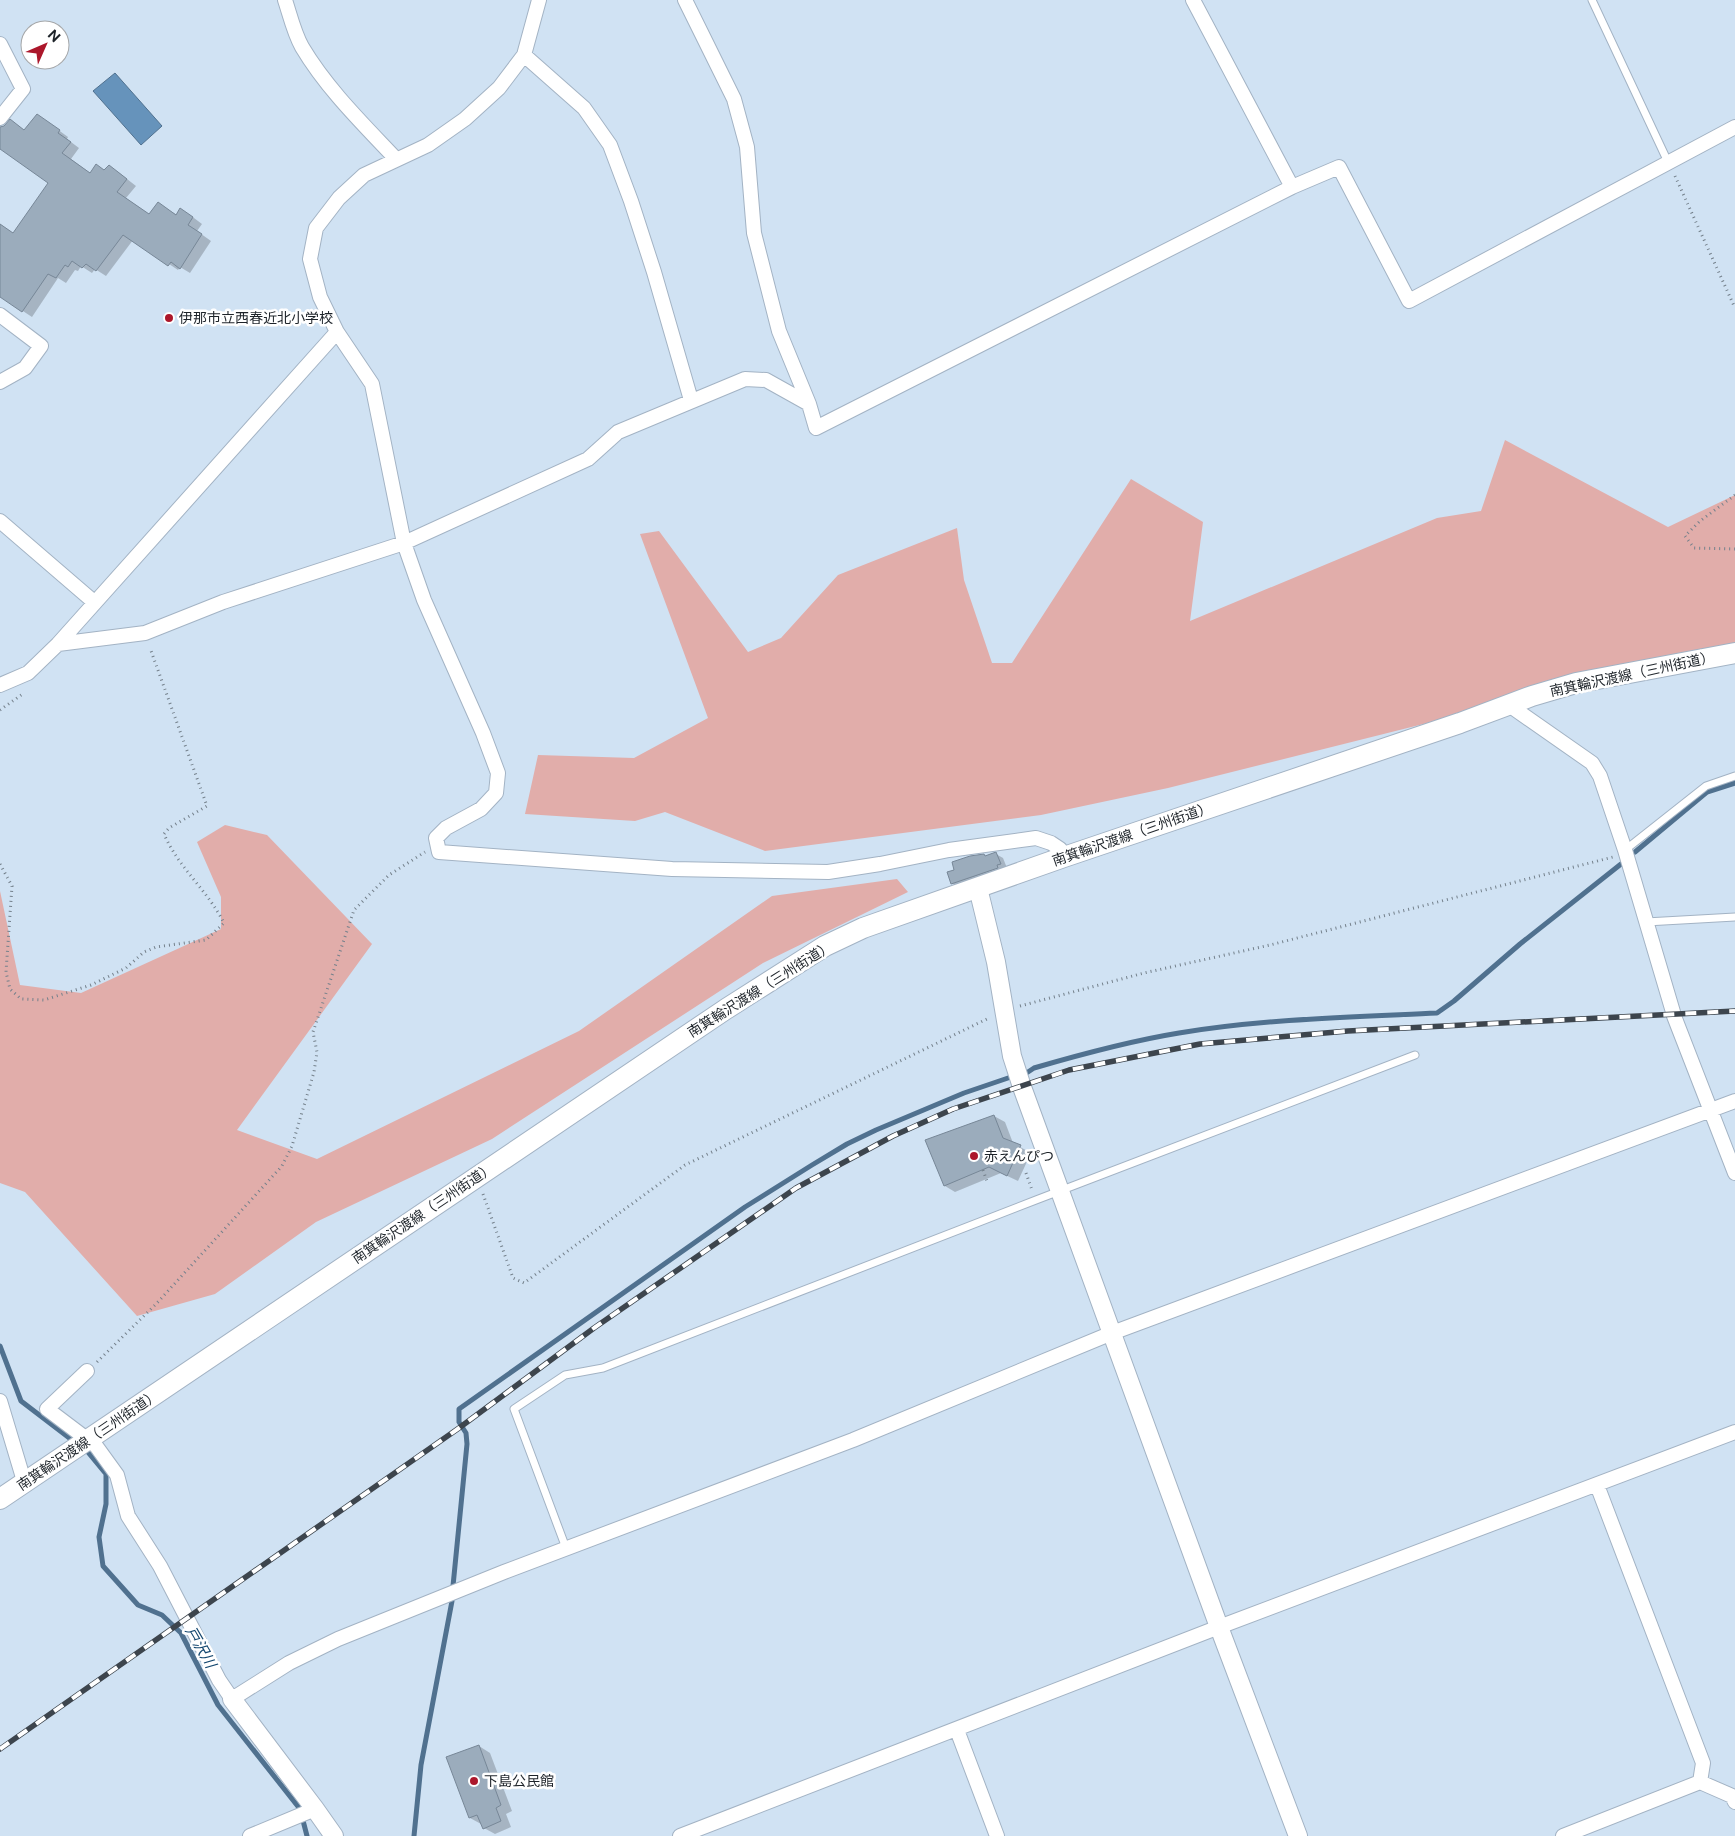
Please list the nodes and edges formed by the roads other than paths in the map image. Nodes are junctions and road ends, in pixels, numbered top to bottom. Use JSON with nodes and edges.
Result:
{"nodes":[{"id":1,"x":285,"y":0,"type":"edge"},
{"id":2,"x":540,"y":0,"type":"edge"},
{"id":3,"x":685,"y":0,"type":"edge"},
{"id":4,"x":1193,"y":0,"type":"edge"},
{"id":5,"x":1592,"y":0,"type":"edge"},
{"id":6,"x":0,"y":44,"type":"edge"},
{"id":7,"x":524,"y":55,"type":"junction"},
{"id":8,"x":0,"y":118,"type":"edge"},
{"id":9,"x":1735,"y":127,"type":"edge"},
{"id":10,"x":396,"y":159,"type":"junction"},
{"id":11,"x":1668,"y":162,"type":"junction"},
{"id":12,"x":1292,"y":187,"type":"junction"},
{"id":13,"x":0,"y":315,"type":"edge"},
{"id":14,"x":337,"y":332,"type":"junction"},
{"id":15,"x":0,"y":382,"type":"edge"},
{"id":16,"x":691,"y":400,"type":"junction"},
{"id":17,"x":809,"y":404,"type":"junction"},
{"id":18,"x":0,"y":521,"type":"edge"},
{"id":19,"x":404,"y":543,"type":"junction"},
{"id":20,"x":94,"y":602,"type":"junction"},
{"id":21,"x":58,"y":644,"type":"junction"},
{"id":22,"x":1735,"y":653,"type":"edge"},
{"id":23,"x":0,"y":684,"type":"edge"},
{"id":24,"x":1509,"y":705,"type":"junction"},
{"id":25,"x":1735,"y":776,"type":"edge"},
{"id":26,"x":1624,"y":850,"type":"junction"},
{"id":27,"x":1064,"y":857,"type":"junction"},
{"id":28,"x":978,"y":888,"type":"junction"},
{"id":29,"x":1735,"y":917,"type":"edge"},
{"id":30,"x":1645,"y":922,"type":"junction"},
{"id":31,"x":1416,"y":1056,"type":"dead end"},
{"id":32,"x":1735,"y":1101,"type":"edge"},
{"id":33,"x":1711,"y":1109,"type":"junction"},
{"id":34,"x":1735,"y":1173,"type":"edge"},
{"id":35,"x":1059,"y":1191,"type":"junction"},
{"id":36,"x":1112,"y":1333,"type":"junction"},
{"id":37,"x":88,"y":1371,"type":"road end"},
{"id":38,"x":0,"y":1401,"type":"edge"},
{"id":39,"x":1735,"y":1432,"type":"edge"},
{"id":40,"x":88,"y":1440,"type":"junction"},
{"id":41,"x":24,"y":1482,"type":"junction"},
{"id":42,"x":1597,"y":1485,"type":"junction"},
{"id":43,"x":0,"y":1499,"type":"edge"},
{"id":44,"x":566,"y":1548,"type":"junction"},
{"id":45,"x":1219,"y":1627,"type":"junction"},
{"id":46,"x":232,"y":1698,"type":"junction"},
{"id":47,"x":957,"y":1730,"type":"junction"},
{"id":48,"x":1700,"y":1782,"type":"junction"},
{"id":49,"x":1735,"y":1802,"type":"edge"},
{"id":50,"x":312,"y":1810,"type":"junction"},
{"id":51,"x":250,"y":1836,"type":"edge"},
{"id":52,"x":334,"y":1836,"type":"edge"},
{"id":53,"x":680,"y":1836,"type":"edge"},
{"id":54,"x":997,"y":1836,"type":"edge"},
{"id":55,"x":1298,"y":1836,"type":"edge"},
{"id":56,"x":1563,"y":1836,"type":"edge"}],
"edges":[{"from":1,"to":10,"type":"street"},
{"from":2,"to":7,"type":"street"},
{"from":3,"to":17,"type":"street"},
{"from":4,"to":12,"type":"street"},
{"from":5,"to":11,"type":"lane"},
{"from":6,"to":8,"type":"street"},
{"from":7,"to":10,"type":"street"},
{"from":7,"to":16,"type":"street"},
{"from":9,"to":11,"type":"street"},
{"from":10,"to":14,"type":"street"},
{"from":11,"to":12,"type":"street"},
{"from":12,"to":17,"type":"street"},
{"from":13,"to":15,"type":"street"},
{"from":14,"to":19,"type":"street"},
{"from":14,"to":20,"type":"street"},
{"from":16,"to":17,"type":"street"},
{"from":16,"to":19,"type":"street"},
{"from":18,"to":20,"type":"street"},
{"from":19,"to":21,"type":"street"},
{"from":19,"to":27,"type":"street"},
{"from":20,"to":21,"type":"street"},
{"from":21,"to":23,"type":"street"},
{"from":22,"to":24,"type":"main road","name":"南箕輪沢渡線（三州街道）"},
{"from":24,"to":26,"type":"street"},
{"from":24,"to":27,"type":"main road","name":"南箕輪沢渡線（三州街道）"},
{"from":25,"to":26,"type":"lane"},
{"from":26,"to":30,"type":"street"},
{"from":27,"to":28,"type":"main road","name":"南箕輪沢渡線（三州街道）"},
{"from":28,"to":35,"type":"street"},
{"from":28,"to":40,"type":"main road","name":"南箕輪沢渡線（三州街道）"},
{"from":29,"to":30,"type":"lane"},
{"from":30,"to":33,"type":"street"},
{"from":31,"to":35,"type":"lane"},
{"from":32,"to":33,"type":"street"},
{"from":33,"to":34,"type":"street"},
{"from":33,"to":36,"type":"street"},
{"from":35,"to":36,"type":"street"},
{"from":35,"to":44,"type":"lane"},
{"from":36,"to":44,"type":"street"},
{"from":36,"to":45,"type":"street"},
{"from":37,"to":40,"type":"street"},
{"from":38,"to":41,"type":"street"},
{"from":39,"to":42,"type":"street"},
{"from":40,"to":41,"type":"main road","name":"南箕輪沢渡線（三州街道）"},
{"from":40,"to":46,"type":"street"},
{"from":41,"to":43,"type":"main road","name":"南箕輪沢渡線（三州街道）"},
{"from":42,"to":45,"type":"street"},
{"from":42,"to":48,"type":"street"},
{"from":44,"to":46,"type":"street"},
{"from":45,"to":47,"type":"street"},
{"from":45,"to":55,"type":"street"},
{"from":46,"to":50,"type":"street"},
{"from":47,"to":53,"type":"street"},
{"from":47,"to":54,"type":"street"},
{"from":48,"to":49,"type":"street"},
{"from":48,"to":56,"type":"street"},
{"from":50,"to":51,"type":"street"},
{"from":50,"to":52,"type":"street"}]}
